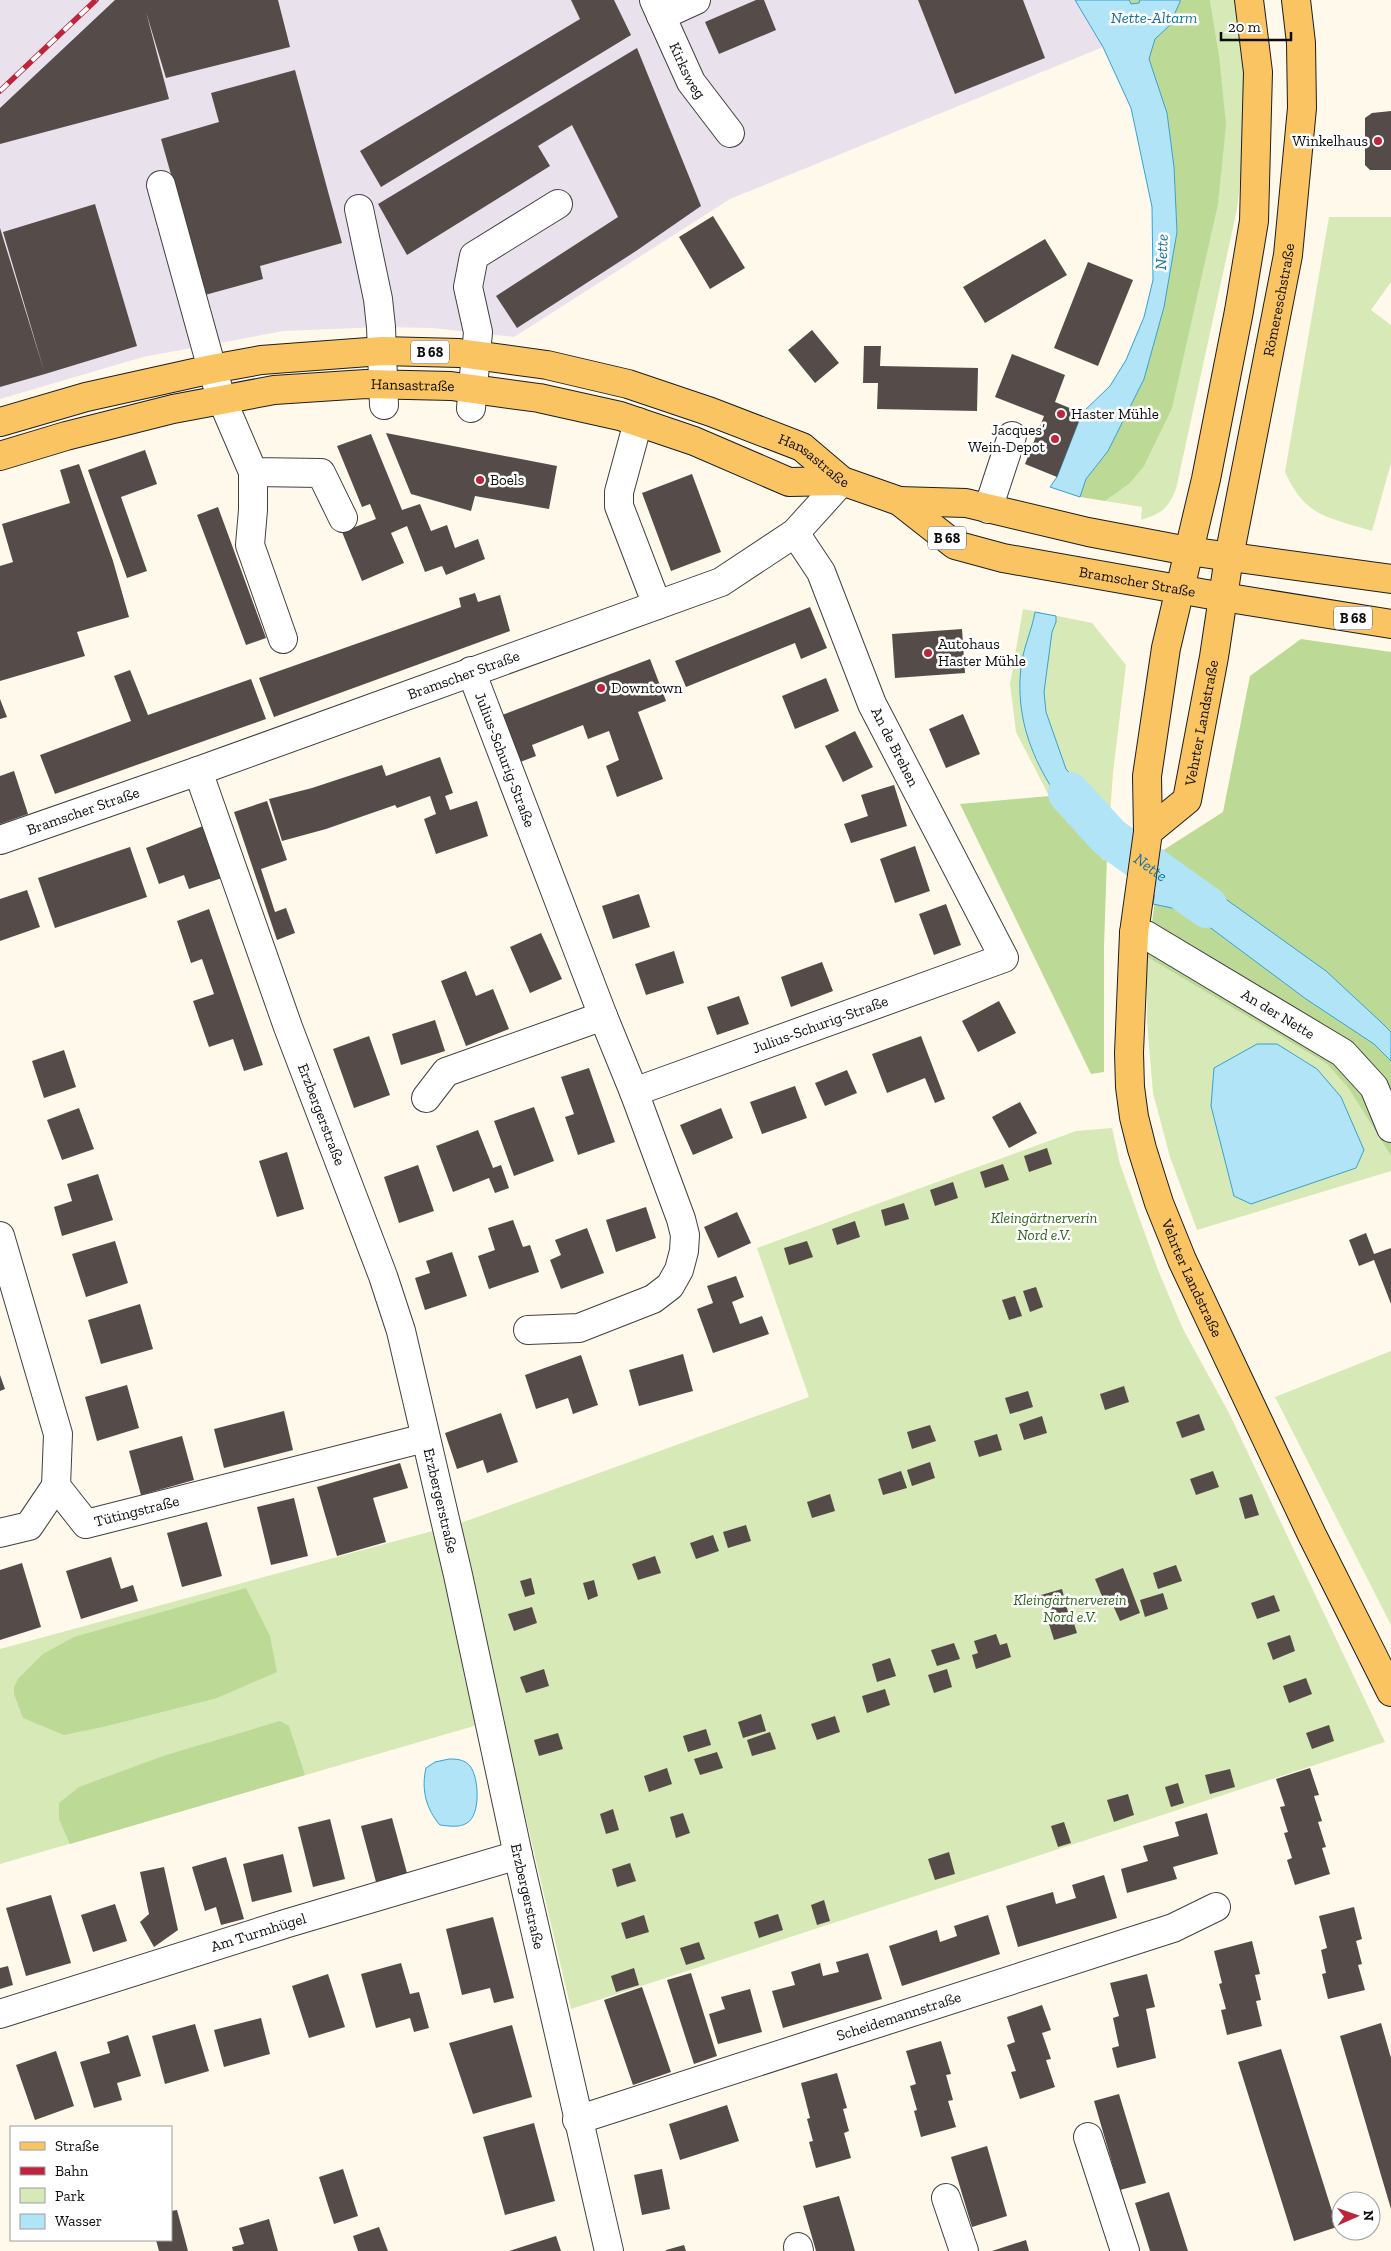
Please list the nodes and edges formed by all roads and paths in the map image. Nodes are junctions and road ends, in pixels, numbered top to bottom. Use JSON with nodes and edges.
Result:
{"nodes":[{"id":1,"x":696,"y":0,"type":"edge"},
{"id":2,"x":1249,"y":0,"type":"edge"},
{"id":3,"x":1296,"y":0,"type":"edge"},
{"id":4,"x":658,"y":8,"type":"edge"},
{"id":5,"x":730,"y":133,"type":"dead end"},
{"id":6,"x":161,"y":185,"type":"dead end"},
{"id":7,"x":558,"y":204,"type":"dead end"},
{"id":8,"x":359,"y":209,"type":"dead end"},
{"id":9,"x":382,"y":351,"type":"junction"},
{"id":10,"x":476,"y":355,"type":"junction"},
{"id":11,"x":212,"y":369,"type":"junction"},
{"id":12,"x":384,"y":394,"type":"junction"},
{"id":13,"x":472,"y":399,"type":"junction"},
{"id":14,"x":222,"y":400,"type":"junction"},
{"id":15,"x":0,"y":422,"type":"edge"},
{"id":16,"x":638,"y":422,"type":"junction"},
{"id":17,"x":1012,"y":436,"type":"dead end"},
{"id":18,"x":0,"y":456,"type":"edge"},
{"id":19,"x":253,"y":472,"type":"junction"},
{"id":20,"x":842,"y":481,"type":"junction"},
{"id":21,"x":899,"y":501,"type":"junction"},
{"id":22,"x":988,"y":509,"type":"junction"},
{"id":23,"x":343,"y":518,"type":"dead end"},
{"id":24,"x":795,"y":533,"type":"junction"},
{"id":25,"x":1188,"y":551,"type":"junction"},
{"id":26,"x":1229,"y":557,"type":"junction"},
{"id":27,"x":1391,"y":580,"type":"edge"},
{"id":28,"x":1179,"y":590,"type":"junction"},
{"id":29,"x":1223,"y":598,"type":"junction"},
{"id":30,"x":657,"y":605,"type":"junction"},
{"id":31,"x":1391,"y":624,"type":"edge"},
{"id":32,"x":283,"y":639,"type":"dead end"},
{"id":33,"x":471,"y":671,"type":"junction"},
{"id":34,"x":198,"y":771,"type":"junction"},
{"id":35,"x":1147,"y":837,"type":"junction"},
{"id":36,"x":0,"y":840,"type":"edge"},
{"id":37,"x":1134,"y":933,"type":"junction"},
{"id":38,"x":1004,"y":958,"type":"joint"},
{"id":39,"x":603,"y":1016,"type":"junction"},
{"id":40,"x":634,"y":1092,"type":"junction"},
{"id":41,"x":426,"y":1098,"type":"dead end"},
{"id":42,"x":1391,"y":1128,"type":"edge"},
{"id":43,"x":0,"y":1236,"type":"edge"},
{"id":44,"x":10,"y":1301,"type":"edge"},
{"id":45,"x":528,"y":1330,"type":"dead end"},
{"id":46,"x":425,"y":1438,"type":"junction"},
{"id":47,"x":56,"y":1486,"type":"junction"},
{"id":48,"x":0,"y":1533,"type":"edge"},
{"id":49,"x":1391,"y":1692,"type":"edge"},
{"id":50,"x":518,"y":1855,"type":"junction"},
{"id":51,"x":1216,"y":1907,"type":"dead end"},
{"id":52,"x":0,"y":2014,"type":"edge"},
{"id":53,"x":578,"y":2120,"type":"junction"},
{"id":54,"x":1088,"y":2137,"type":"dead end"},
{"id":55,"x":946,"y":2198,"type":"dead end"},
{"id":56,"x":608,"y":2251,"type":"edge"},
{"id":57,"x":964,"y":2251,"type":"edge"},
{"id":58,"x":1125,"y":2251,"type":"edge"}],
"edges":[{"from":1,"to":4,"type":"street"},
{"from":2,"to":25,"type":"main road"},
{"from":3,"to":26,"type":"main road","name":"Römereschstraße"},
{"from":4,"to":5,"type":"street","name":"Kirksweg"},
{"from":6,"to":11,"type":"street"},
{"from":7,"to":10,"type":"street"},
{"from":8,"to":9,"type":"street"},
{"from":9,"to":10,"type":"main road","name":"Hansastraße","number":"B 68"},
{"from":9,"to":11,"type":"main road","name":"Hansastraße","number":"B 68"},
{"from":9,"to":12,"type":"street"},
{"from":10,"to":13,"type":"street"},
{"from":10,"to":20,"type":"main road","name":"Hansastraße","number":"B 68"},
{"from":11,"to":14,"type":"street"},
{"from":11,"to":15,"type":"main road","name":"Hansastraße","number":"B 68"},
{"from":12,"to":13,"type":"main road","name":"Hansastraße","number":"B 68"},
{"from":12,"to":14,"type":"main road","name":"Hansastraße","number":"B 68"},
{"from":13,"to":16,"type":"main road","name":"Hansastraße","number":"B 68"},
{"from":14,"to":18,"type":"main road","name":"Hansastraße","number":"B 68"},
{"from":14,"to":19,"type":"street"},
{"from":16,"to":20,"type":"main road","name":"Hansastraße","number":"B 68"},
{"from":16,"to":30,"type":"street"},
{"from":17,"to":22,"type":"street"},
{"from":19,"to":23,"type":"street"},
{"from":19,"to":32,"type":"street"},
{"from":20,"to":21,"type":"main road","name":"Bramscher Straße","number":"B 68"},
{"from":20,"to":24,"type":"street","name":"Bramscher Straße"},
{"from":21,"to":22,"type":"main road","name":"Bramscher Straße","number":"B 68"},
{"from":21,"to":28,"type":"main road","name":"Bramscher Straße","number":"B 68"},
{"from":22,"to":25,"type":"main road","name":"Bramscher Straße","number":"B 68"},
{"from":24,"to":30,"type":"street","name":"Bramscher Straße"},
{"from":24,"to":38,"type":"street","name":"An de Brehen"},
{"from":25,"to":26,"type":"main road","name":"Bramscher Straße","number":"B 68"},
{"from":25,"to":28,"type":"main road"},
{"from":26,"to":27,"type":"main road","name":"Bramscher Straße","number":"B 68"},
{"from":26,"to":29,"type":"main road","name":"Römereschstraße"},
{"from":28,"to":29,"type":"main road","name":"Bramscher Straße","number":"B 68"},
{"from":28,"to":35,"type":"main road","name":"Vehrter Landstraße"},
{"from":29,"to":31,"type":"main road","name":"Bramscher Straße","number":"B 68"},
{"from":29,"to":35,"type":"main road","name":"Vehrter Landstraße"},
{"from":30,"to":33,"type":"street","name":"Bramscher Straße"},
{"from":33,"to":34,"type":"street","name":"Bramscher Straße"},
{"from":33,"to":39,"type":"street","name":"Julius-Schurig-Straße"},
{"from":34,"to":36,"type":"street","name":"Bramscher Straße"},
{"from":34,"to":46,"type":"street","name":"Erzbergerstraße"},
{"from":35,"to":37,"type":"main road","name":"Vehrter Landstraße"},
{"from":37,"to":42,"type":"street","name":"An der Nette"},
{"from":37,"to":49,"type":"main road","name":"Vehrter Landstraße"},
{"from":38,"to":40,"type":"street","name":"Julius-Schurig-Straße"},
{"from":39,"to":40,"type":"street","name":"Julius-Schurig-Straße"},
{"from":39,"to":41,"type":"street"},
{"from":40,"to":45,"type":"street","name":"Julius-Schurig-Straße"},
{"from":43,"to":44,"type":"street"},
{"from":44,"to":47,"type":"street"},
{"from":46,"to":47,"type":"street","name":"Tütingstraße"},
{"from":46,"to":50,"type":"street","name":"Erzbergerstraße"},
{"from":47,"to":48,"type":"street"},
{"from":50,"to":52,"type":"street","name":"Am Turmhügel"},
{"from":50,"to":53,"type":"street","name":"Erzbergerstraße"},
{"from":51,"to":53,"type":"street","name":"Scheidemannstraße"},
{"from":53,"to":56,"type":"street","name":"Erzbergerstraße"},
{"from":54,"to":58,"type":"street"},
{"from":55,"to":57,"type":"street"}]}
